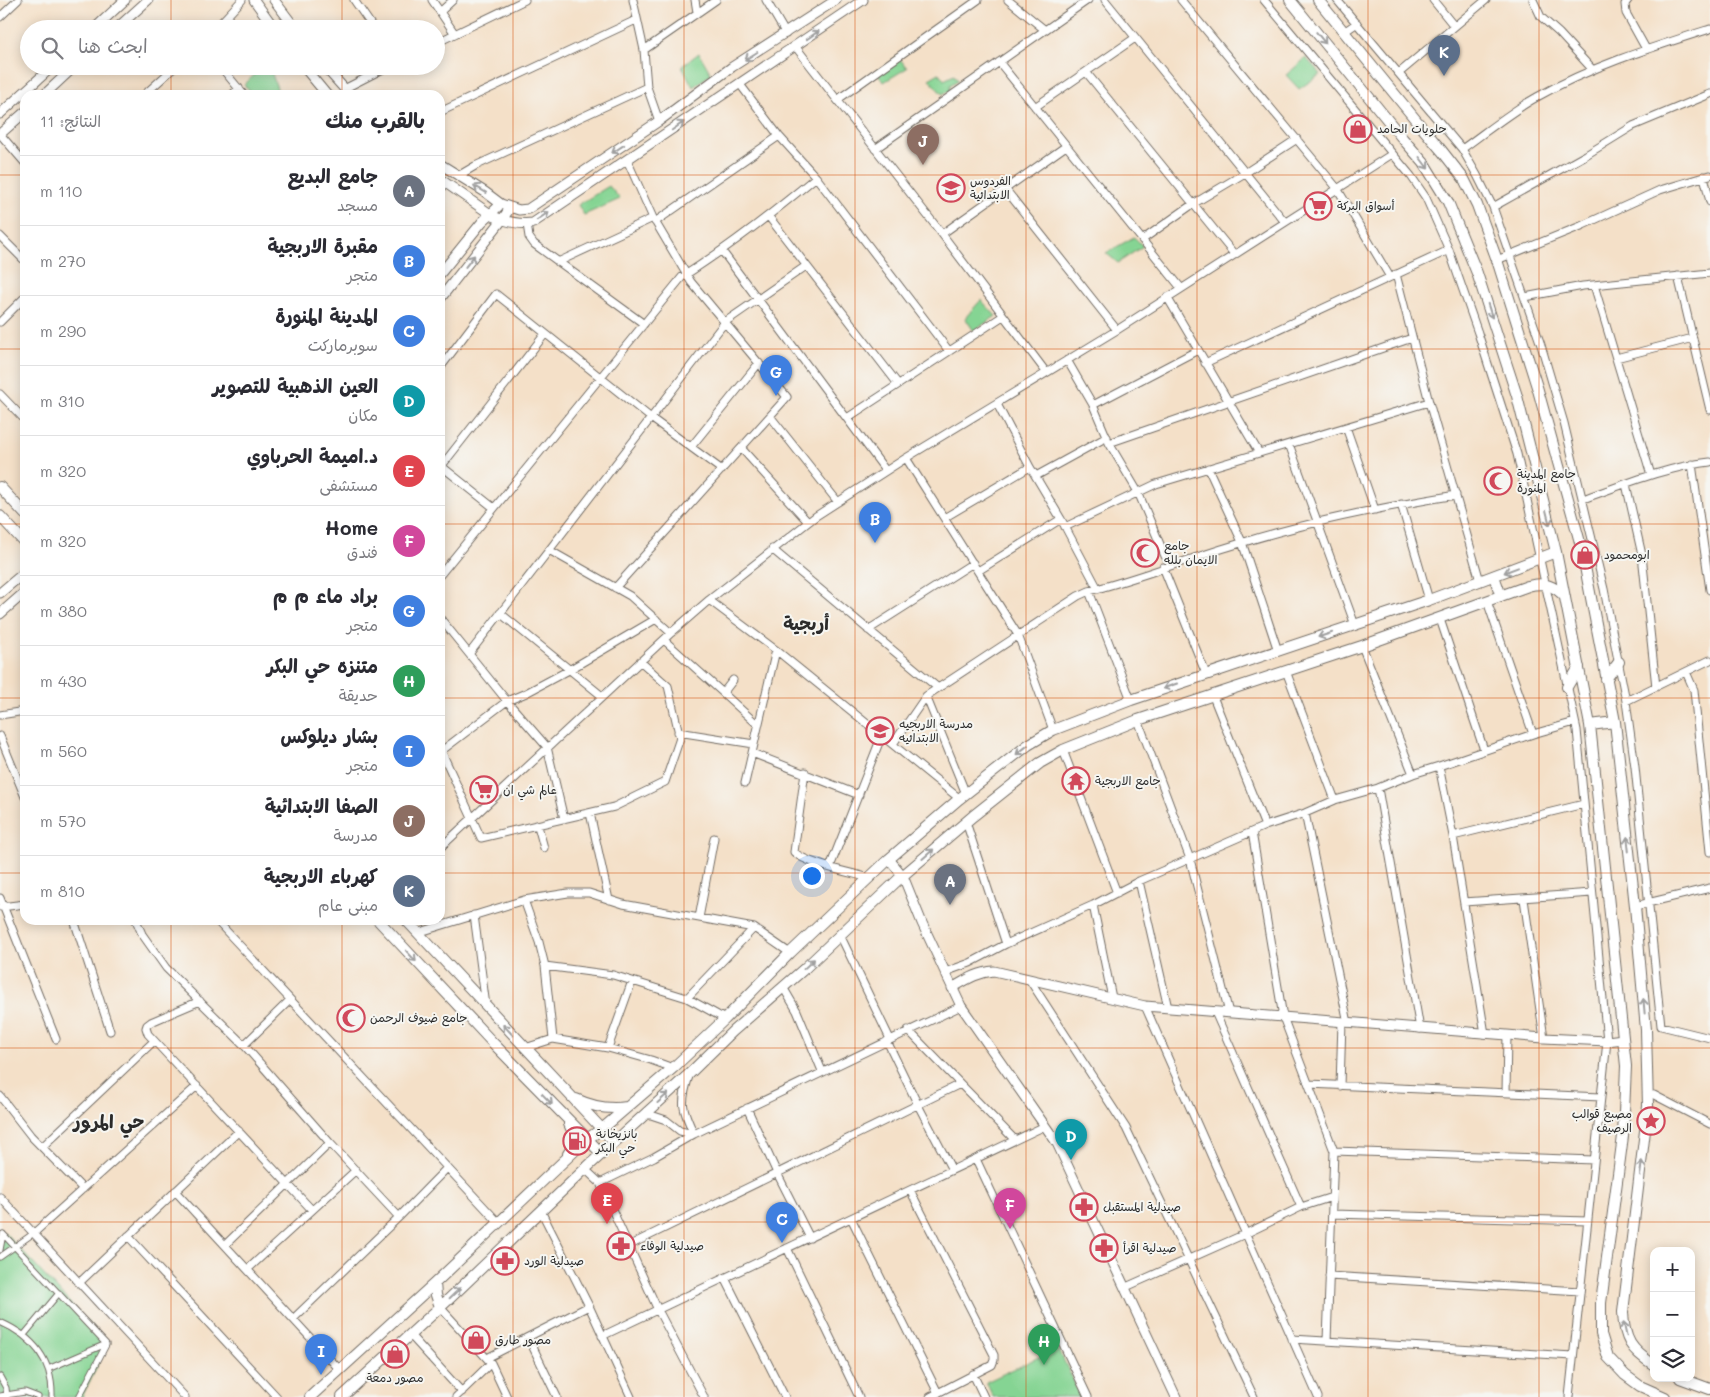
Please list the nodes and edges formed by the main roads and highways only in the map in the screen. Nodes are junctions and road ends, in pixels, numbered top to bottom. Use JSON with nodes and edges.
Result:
{"nodes":[{"id":1,"x":1290,"y":0,"type":"edge"},
{"id":2,"x":1318,"y":0,"type":"edge"},
{"id":3,"x":0,"y":487,"type":"edge"},
{"id":4,"x":20,"y":509,"type":"edge"},
{"id":5,"x":0,"y":516,"type":"edge"},
{"id":6,"x":20,"y":538,"type":"edge"},
{"id":7,"x":1556,"y":552,"type":"junction"},
{"id":8,"x":1494,"y":576,"type":"junction"},
{"id":9,"x":1501,"y":596,"type":"junction"},
{"id":10,"x":1565,"y":597,"type":"junction"},
{"id":11,"x":1618,"y":662,"type":"road end"},
{"id":12,"x":1579,"y":667,"type":"junction"},
{"id":13,"x":1606,"y":679,"type":"junction"},
{"id":14,"x":1567,"y":687,"type":"road end"},
{"id":15,"x":1615,"y":722,"type":"junction"},
{"id":16,"x":1590,"y":725,"type":"junction"},
{"id":17,"x":383,"y":925,"type":"edge"},
{"id":18,"x":411,"y":925,"type":"edge"},
{"id":19,"x":545,"y":1069,"type":"junction"},
{"id":20,"x":531,"y":1082,"type":"junction"},
{"id":21,"x":570,"y":1095,"type":"junction"},
{"id":22,"x":628,"y":1107,"type":"junction"},
{"id":23,"x":563,"y":1114,"type":"junction"},
{"id":24,"x":602,"y":1129,"type":"junction"},
{"id":25,"x":587,"y":1139,"type":"junction"},
{"id":26,"x":614,"y":1142,"type":"junction"},
{"id":27,"x":602,"y":1154,"type":"junction"},
{"id":28,"x":559,"y":1166,"type":"junction"},
{"id":29,"x":435,"y":1283,"type":"junction"},
{"id":30,"x":440,"y":1307,"type":"junction"},
{"id":31,"x":1650,"y":1362,"type":"edge"},
{"id":32,"x":1691,"y":1382,"type":"edge"},
{"id":33,"x":1710,"y":1389,"type":"edge"},
{"id":34,"x":310,"y":1397,"type":"edge"},
{"id":35,"x":342,"y":1397,"type":"edge"},
{"id":36,"x":1665,"y":1397,"type":"edge"}],
"edges":[{"from":1,"to":7,"type":"main road","one_way":true},
{"from":2,"to":13,"type":"main road"},
{"from":3,"to":4,"type":"main road"},
{"from":5,"to":6,"type":"main road"},
{"from":7,"to":8,"type":"main road","one_way":true},
{"from":7,"to":10,"type":"main road"},
{"from":8,"to":9,"type":"main road"},
{"from":8,"to":22,"type":"main road","one_way":true},
{"from":9,"to":10,"type":"main road"},
{"from":26,"to":9,"type":"main road","one_way":true},
{"from":10,"to":12,"type":"main road"},
{"from":11,"to":13,"type":"main road"},
{"from":12,"to":14,"type":"main road"},
{"from":12,"to":16,"type":"main road"},
{"from":13,"to":15,"type":"main road"},
{"from":15,"to":16,"type":"main road"},
{"from":31,"to":15,"type":"main road","one_way":true},
{"from":16,"to":36,"type":"main road"},
{"from":17,"to":20,"type":"main road","one_way":true},
{"from":19,"to":18,"type":"main road","one_way":true},
{"from":19,"to":20,"type":"main road"},
{"from":19,"to":21,"type":"main road"},
{"from":20,"to":23,"type":"main road","one_way":true},
{"from":21,"to":22,"type":"main road"},
{"from":21,"to":24,"type":"main road"},
{"from":22,"to":24,"type":"main road"},
{"from":23,"to":25,"type":"main road"},
{"from":23,"to":28,"type":"main road"},
{"from":24,"to":25,"type":"main road"},
{"from":24,"to":26,"type":"main road"},
{"from":25,"to":27,"type":"main road"},
{"from":25,"to":28,"type":"main road"},
{"from":26,"to":27,"type":"main road"},
{"from":30,"to":27,"type":"main road","one_way":true},
{"from":28,"to":29,"type":"main road"},
{"from":29,"to":30,"type":"main road"},
{"from":29,"to":34,"type":"main road"},
{"from":30,"to":35,"type":"main road"},
{"from":32,"to":33,"type":"main road"}]}
